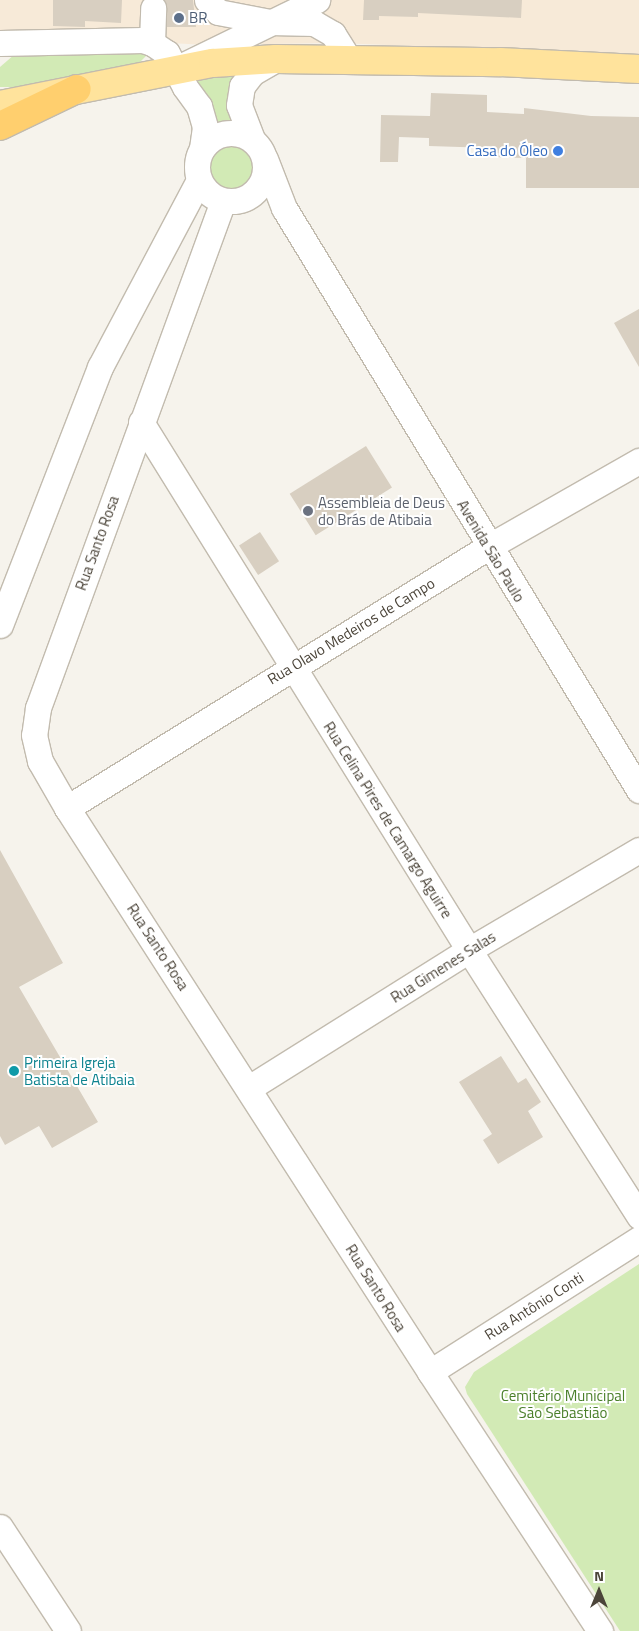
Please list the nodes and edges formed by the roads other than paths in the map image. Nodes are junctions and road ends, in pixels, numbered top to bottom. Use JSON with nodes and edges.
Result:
{"nodes":[{"id":1,"x":207,"y":0,"type":"edge"},
{"id":2,"x":317,"y":0,"type":"edge"},
{"id":3,"x":153,"y":8,"type":"dead end"},
{"id":4,"x":270,"y":22,"type":"junction"},
{"id":5,"x":152,"y":43,"type":"junction"},
{"id":6,"x":3,"y":45,"type":"edge"},
{"id":7,"x":276,"y":58,"type":"junction"},
{"id":8,"x":348,"y":58,"type":"junction"},
{"id":9,"x":639,"y":69,"type":"edge"},
{"id":10,"x":175,"y":70,"type":"junction"},
{"id":11,"x":77,"y":89,"type":"junction"},
{"id":12,"x":0,"y":105,"type":"edge"},
{"id":13,"x":0,"y":126,"type":"edge"},
{"id":14,"x":202,"y":148,"type":"junction"},
{"id":15,"x":258,"y":149,"type":"junction"},
{"id":16,"x":199,"y":180,"type":"junction"},
{"id":17,"x":234,"y":200,"type":"junction"},
{"id":18,"x":284,"y":208,"type":"junction"},
{"id":19,"x":141,"y":422,"type":"junction"},
{"id":20,"x":639,"y":461,"type":"edge"},
{"id":21,"x":488,"y":547,"type":"junction"},
{"id":22,"x":0,"y":625,"type":"edge"},
{"id":23,"x":293,"y":666,"type":"junction"},
{"id":24,"x":639,"y":790,"type":"edge"},
{"id":25,"x":67,"y":808,"type":"junction"},
{"id":26,"x":639,"y":850,"type":"edge"},
{"id":27,"x":469,"y":950,"type":"junction"},
{"id":28,"x":249,"y":1088,"type":"junction"},
{"id":29,"x":639,"y":1216,"type":"edge"},
{"id":30,"x":636,"y":1248,"type":"edge"},
{"id":31,"x":430,"y":1372,"type":"junction"},
{"id":32,"x":0,"y":1527,"type":"edge"},
{"id":33,"x":68,"y":1631,"type":"edge"},
{"id":34,"x":600,"y":1631,"type":"edge"}],
"edges":[{"from":1,"to":4,"type":"street"},
{"from":2,"to":4,"type":"street"},
{"from":3,"to":5,"type":"street"},
{"from":4,"to":8,"type":"street"},
{"from":4,"to":10,"type":"street"},
{"from":5,"to":6,"type":"street"},
{"from":5,"to":10,"type":"street"},
{"from":7,"to":8,"type":"main road"},
{"from":7,"to":10,"type":"main road"},
{"from":7,"to":15,"type":"street","name":"Avenida São Paulo"},
{"from":8,"to":9,"type":"main road"},
{"from":10,"to":11,"type":"main road"},
{"from":10,"to":14,"type":"street"},
{"from":11,"to":12,"type":"main road"},
{"from":11,"to":13,"type":"highway"},
{"from":14,"to":15,"type":"street"},
{"from":14,"to":16,"type":"street"},
{"from":15,"to":17,"type":"street"},
{"from":15,"to":18,"type":"street","name":"Avenida São Paulo"},
{"from":16,"to":17,"type":"street"},
{"from":16,"to":22,"type":"street"},
{"from":17,"to":18,"type":"street"},
{"from":17,"to":19,"type":"street","name":"Rua Santo Rosa"},
{"from":18,"to":21,"type":"street","name":"Avenida São Paulo"},
{"from":19,"to":23,"type":"street","name":"Rua Celina Pires de Camargo Aguirre"},
{"from":19,"to":25,"type":"street","name":"Rua Santo Rosa"},
{"from":20,"to":21,"type":"street","name":"Rua Olavo Medeiros de Campo"},
{"from":21,"to":23,"type":"street","name":"Rua Olavo Medeiros de Campo"},
{"from":21,"to":24,"type":"street","name":"Avenida São Paulo"},
{"from":23,"to":25,"type":"street","name":"Rua Olavo Medeiros de Campo"},
{"from":23,"to":27,"type":"street","name":"Rua Celina Pires de Camargo Aguirre"},
{"from":25,"to":28,"type":"street","name":"Rua Santo Rosa"},
{"from":26,"to":27,"type":"street","name":"Rua Gimenes Salas"},
{"from":27,"to":28,"type":"street","name":"Rua Gimenes Salas"},
{"from":27,"to":29,"type":"street","name":"Rua Celina Pires de Camargo Aguirre"},
{"from":28,"to":31,"type":"street","name":"Rua Santo Rosa"},
{"from":30,"to":31,"type":"street","name":"Rua Antônio Conti"},
{"from":31,"to":34,"type":"street","name":"Rua Santo Rosa"},
{"from":32,"to":33,"type":"street"}]}
